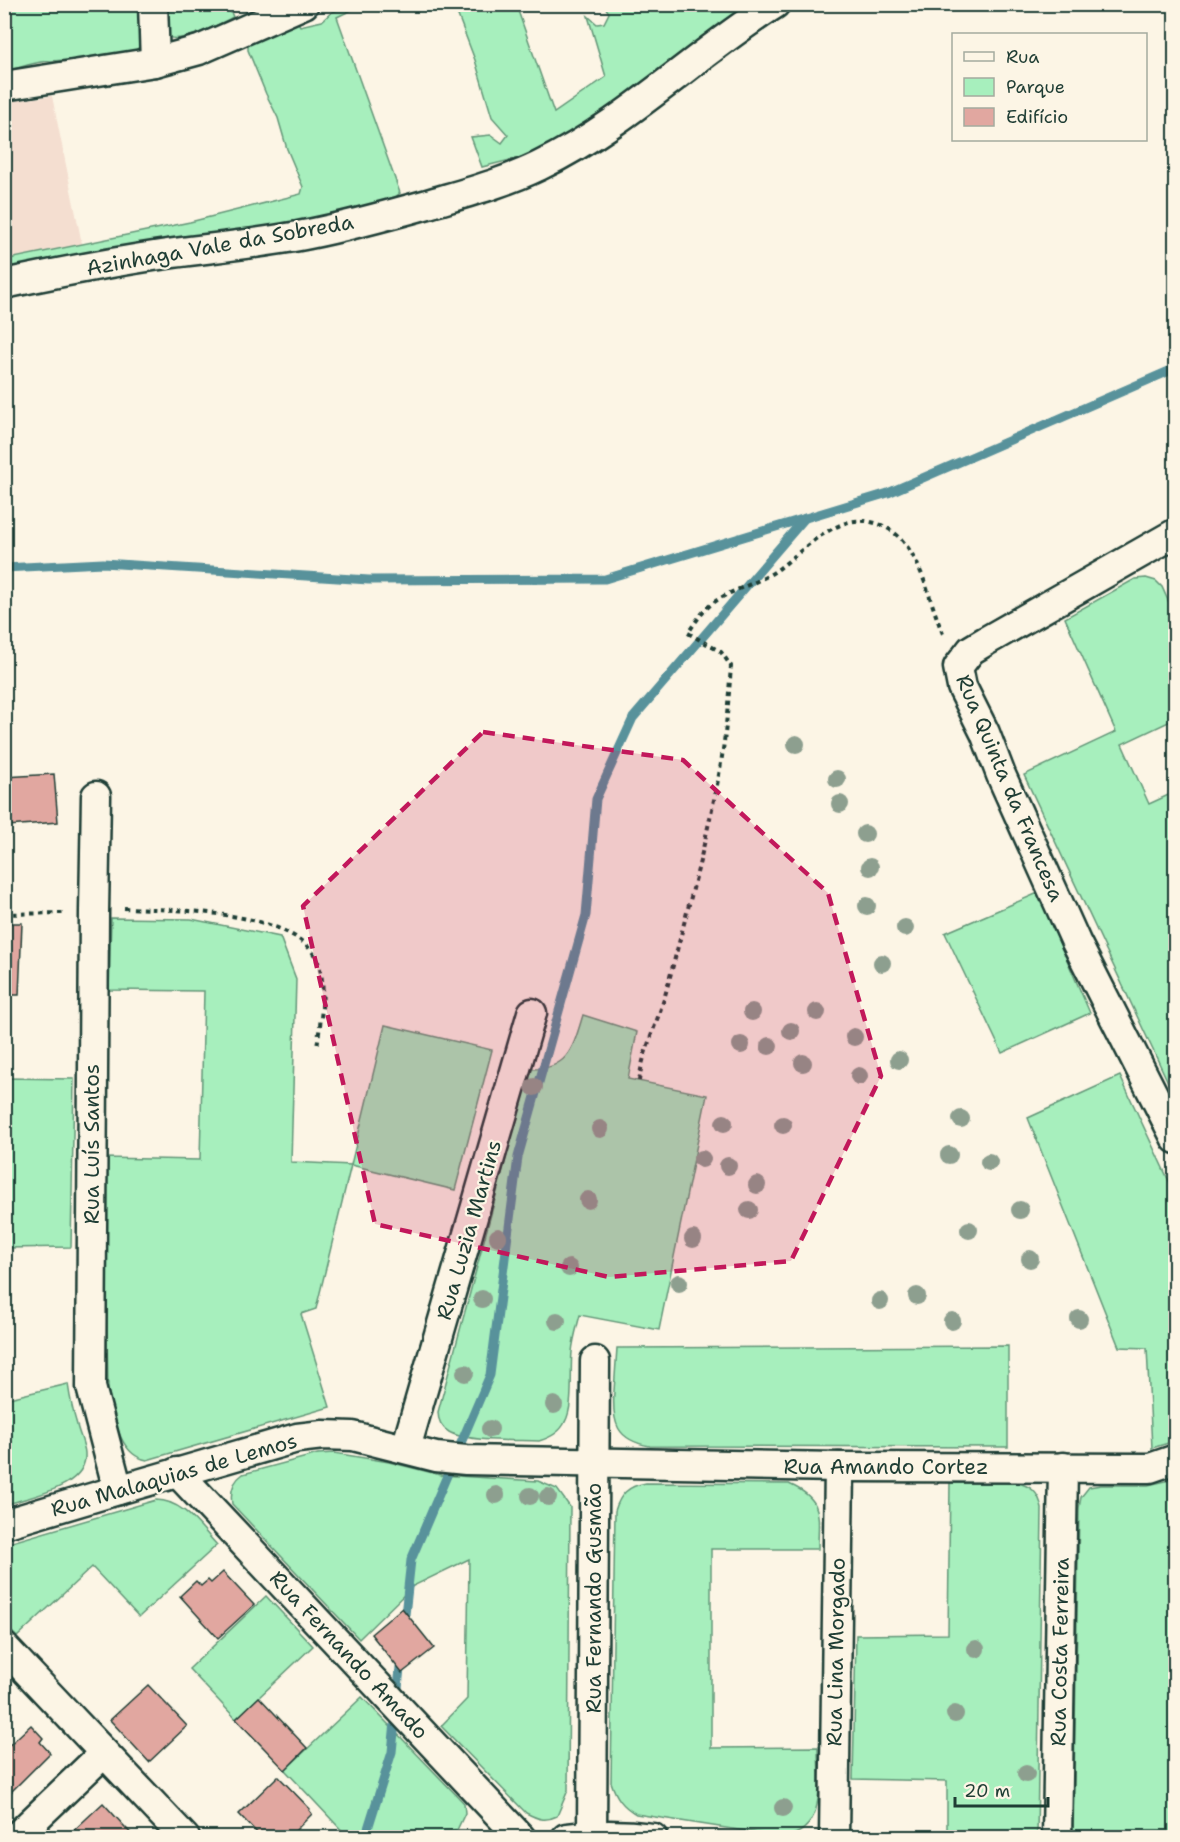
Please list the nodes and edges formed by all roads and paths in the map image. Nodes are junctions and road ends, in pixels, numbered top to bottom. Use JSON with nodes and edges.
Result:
{"nodes":[{"id":1,"x":153,"y":4,"type":"edge"},
{"id":2,"x":304,"y":4,"type":"edge"},
{"id":3,"x":775,"y":4,"type":"edge"},
{"id":4,"x":155,"y":62,"type":"junction"},
{"id":5,"x":4,"y":86,"type":"edge"},
{"id":6,"x":4,"y":284,"type":"edge"},
{"id":7,"x":1173,"y":540,"type":"edge"},
{"id":8,"x":958,"y":667,"type":"junction"},
{"id":9,"x":96,"y":796,"type":"dead end"},
{"id":10,"x":94,"y":912,"type":"junction"},
{"id":11,"x":4,"y":914,"type":"edge"},
{"id":12,"x":532,"y":1013,"type":"dead end"},
{"id":13,"x":317,"y":1048,"type":"dead end"},
{"id":14,"x":639,"y":1081,"type":"dead end"},
{"id":15,"x":1176,"y":1139,"type":"edge"},
{"id":16,"x":595,"y":1361,"type":"dead end"},
{"id":17,"x":406,"y":1448,"type":"junction"},
{"id":18,"x":1176,"y":1459,"type":"edge"},
{"id":19,"x":594,"y":1463,"type":"junction"},
{"id":20,"x":839,"y":1467,"type":"junction"},
{"id":21,"x":1063,"y":1467,"type":"junction"},
{"id":22,"x":177,"y":1472,"type":"junction"},
{"id":23,"x":118,"y":1490,"type":"junction"},
{"id":24,"x":4,"y":1524,"type":"edge"},
{"id":25,"x":4,"y":1647,"type":"edge"},
{"id":26,"x":104,"y":1753,"type":"junction"},
{"id":27,"x":579,"y":1836,"type":"edge"},
{"id":28,"x":15,"y":1838,"type":"edge"},
{"id":29,"x":185,"y":1838,"type":"edge"},
{"id":30,"x":521,"y":1838,"type":"edge"},
{"id":31,"x":653,"y":1838,"type":"edge"},
{"id":32,"x":834,"y":1838,"type":"edge"},
{"id":33,"x":1057,"y":1838,"type":"edge"}],
"edges":[{"from":1,"to":4,"type":"street"},
{"from":2,"to":4,"type":"street"},
{"from":3,"to":6,"type":"street","name":"Azinhaga Vale da Sobreda"},
{"from":4,"to":5,"type":"street"},
{"from":7,"to":8,"type":"street","name":"Rua Quinta da Francesa"},
{"from":8,"to":14,"type":"path"},
{"from":8,"to":15,"type":"street","name":"Rua Quinta da Francesa"},
{"from":9,"to":10,"type":"street","name":"Rua Luís Santos"},
{"from":10,"to":11,"type":"path"},
{"from":10,"to":13,"type":"path"},
{"from":10,"to":23,"type":"street","name":"Rua Luís Santos"},
{"from":12,"to":17,"type":"street","name":"Rua Luzia Martins"},
{"from":16,"to":19,"type":"street","name":"Rua Fernando Gusmão"},
{"from":17,"to":19,"type":"street","name":"Rua Malaquias de Lemos"},
{"from":17,"to":22,"type":"street","name":"Rua Malaquias de Lemos"},
{"from":18,"to":21,"type":"street","name":"Rua Amando Cortez"},
{"from":19,"to":20,"type":"street","name":"Rua Amando Cortez"},
{"from":19,"to":27,"type":"street","name":"Rua Fernando Gusmão"},
{"from":20,"to":21,"type":"street","name":"Rua Amando Cortez"},
{"from":20,"to":32,"type":"street","name":"Rua Lina Morgado"},
{"from":21,"to":33,"type":"street","name":"Rua Costa Ferreira"},
{"from":22,"to":23,"type":"street","name":"Rua Malaquias de Lemos"},
{"from":22,"to":30,"type":"street","name":"Rua Fernando Amado"},
{"from":23,"to":24,"type":"street","name":"Rua Malaquias de Lemos"},
{"from":25,"to":26,"type":"street"},
{"from":26,"to":28,"type":"street"},
{"from":26,"to":29,"type":"street"},
{"from":27,"to":31,"type":"street"}]}
